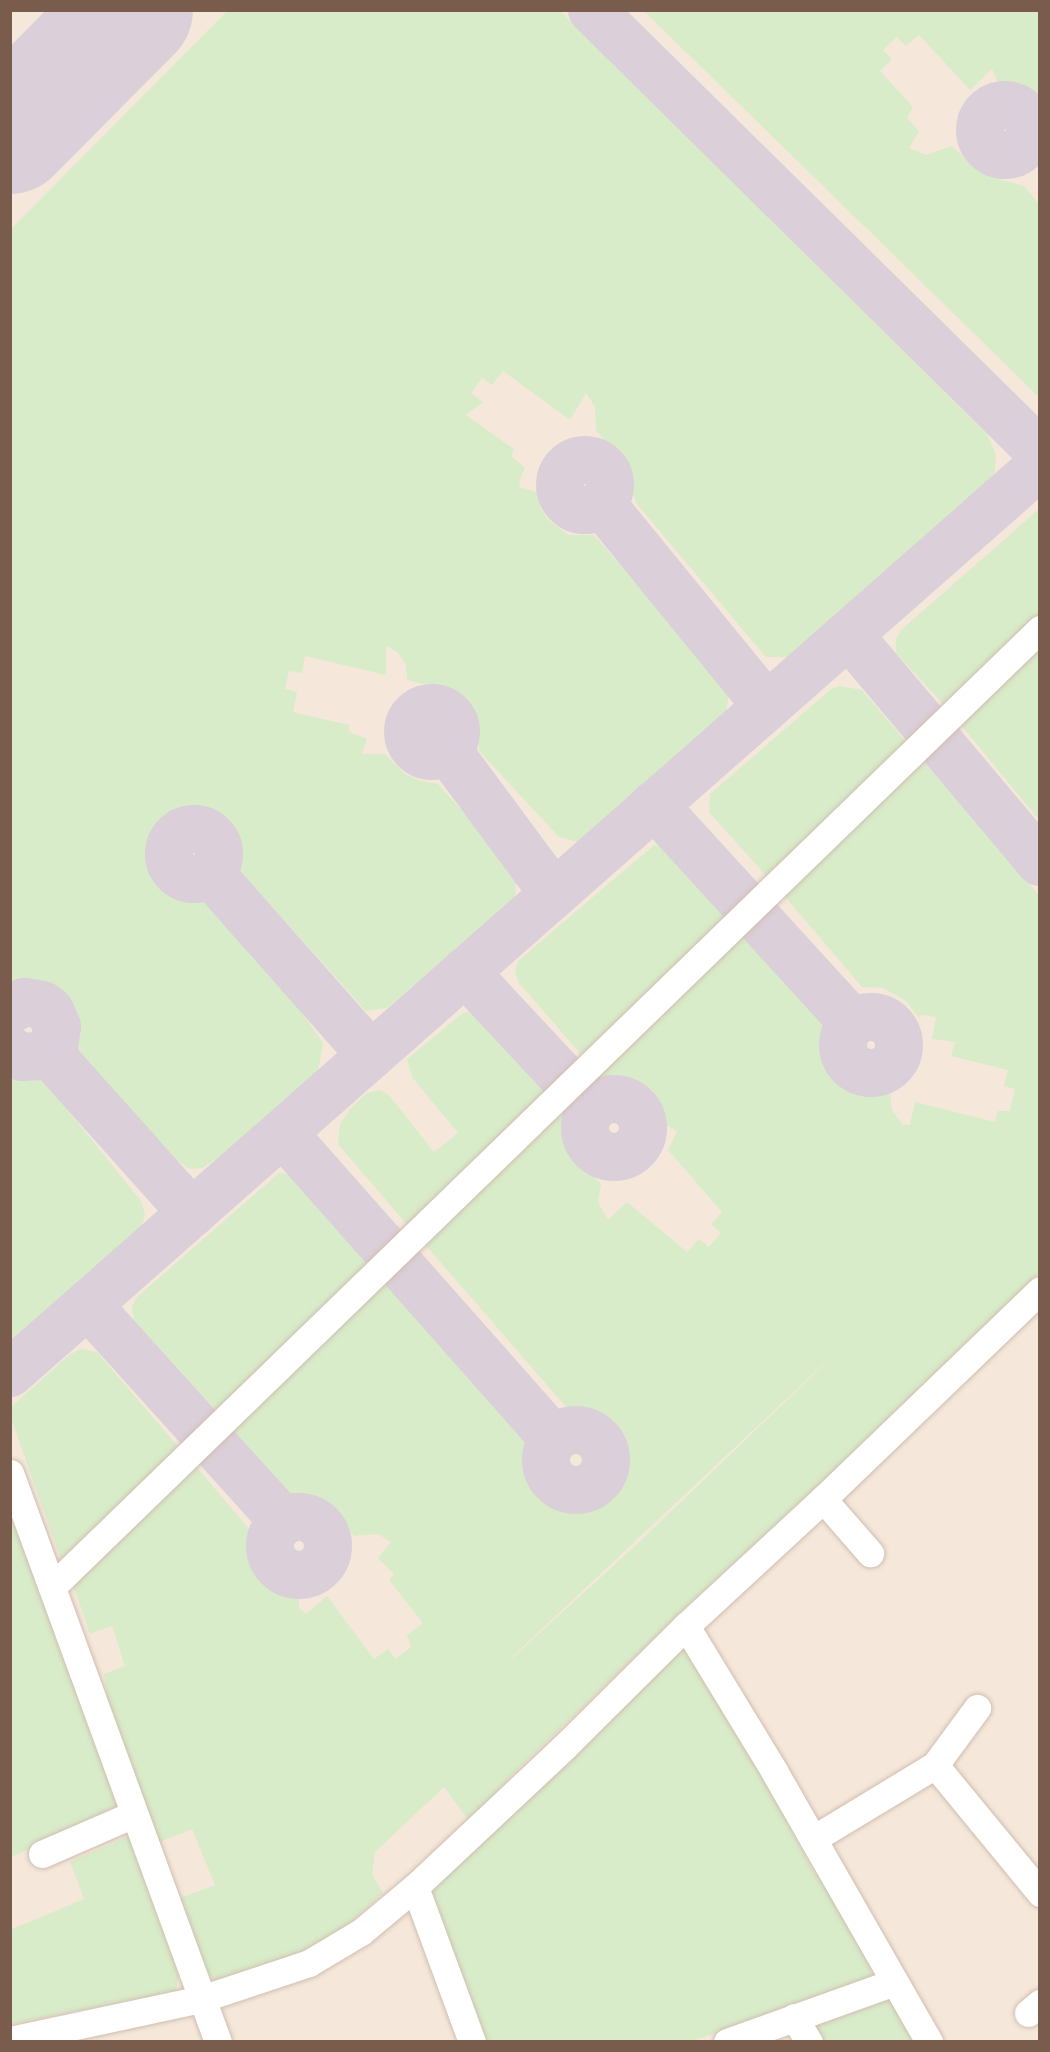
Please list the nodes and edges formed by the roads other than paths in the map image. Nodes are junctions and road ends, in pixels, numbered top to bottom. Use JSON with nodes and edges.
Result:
{"nodes":[{"id":1,"x":1040,"y":629,"type":"edge"},
{"id":2,"x":1040,"y":1290,"type":"edge"},
{"id":3,"x":10,"y":1473,"type":"edge"},
{"id":4,"x":823,"y":1499,"type":"junction"},
{"id":5,"x":870,"y":1553,"type":"dead end"},
{"id":6,"x":52,"y":1587,"type":"junction"},
{"id":7,"x":686,"y":1626,"type":"junction"},
{"id":8,"x":977,"y":1708,"type":"dead end"},
{"id":9,"x":936,"y":1765,"type":"junction"},
{"id":10,"x":134,"y":1814,"type":"junction"},
{"id":11,"x":813,"y":1839,"type":"junction"},
{"id":12,"x":42,"y":1854,"type":"dead end"},
{"id":13,"x":415,"y":1887,"type":"junction"},
{"id":14,"x":1040,"y":1893,"type":"edge"},
{"id":15,"x":895,"y":1982,"type":"junction"},
{"id":16,"x":201,"y":1999,"type":"junction"},
{"id":17,"x":794,"y":2017,"type":"junction"},
{"id":18,"x":10,"y":2040,"type":"edge"},
{"id":19,"x":218,"y":2042,"type":"edge"},
{"id":20,"x":472,"y":2042,"type":"edge"},
{"id":21,"x":727,"y":2042,"type":"edge"},
{"id":22,"x":808,"y":2042,"type":"edge"},
{"id":23,"x":928,"y":2042,"type":"edge"}],
"edges":[{"from":1,"to":6,"type":"street"},
{"from":2,"to":4,"type":"street"},
{"from":3,"to":6,"type":"street"},
{"from":4,"to":5,"type":"street"},
{"from":4,"to":7,"type":"street"},
{"from":6,"to":10,"type":"street"},
{"from":7,"to":11,"type":"street"},
{"from":7,"to":13,"type":"street"},
{"from":8,"to":9,"type":"street"},
{"from":9,"to":11,"type":"street"},
{"from":9,"to":14,"type":"street"},
{"from":10,"to":12,"type":"street"},
{"from":10,"to":16,"type":"street"},
{"from":11,"to":15,"type":"street"},
{"from":13,"to":16,"type":"street"},
{"from":13,"to":20,"type":"street"},
{"from":15,"to":17,"type":"street"},
{"from":15,"to":23,"type":"street"},
{"from":16,"to":18,"type":"street"},
{"from":16,"to":19,"type":"street"},
{"from":17,"to":21,"type":"street"},
{"from":17,"to":22,"type":"street"}]}
